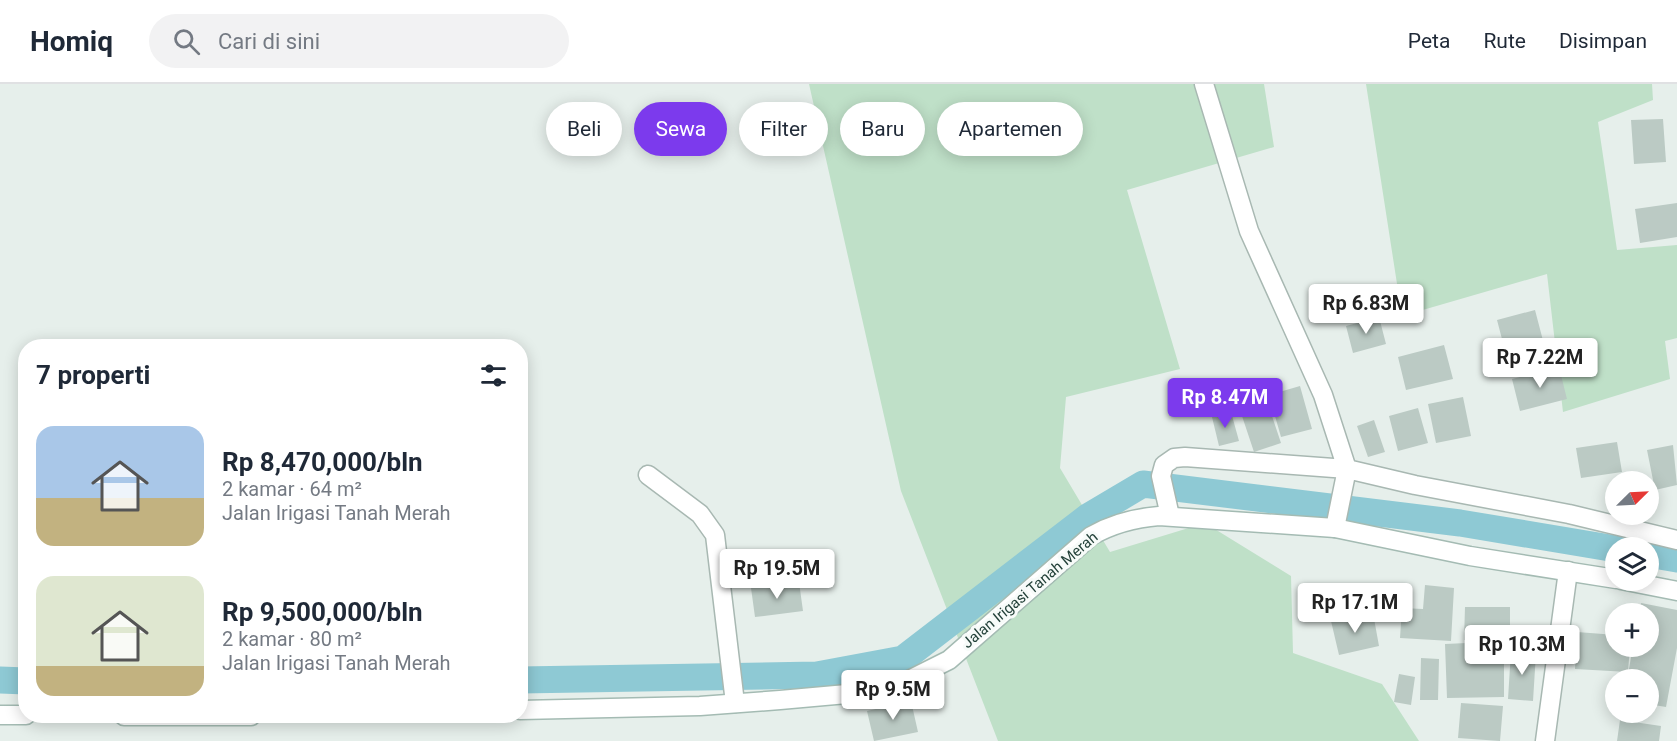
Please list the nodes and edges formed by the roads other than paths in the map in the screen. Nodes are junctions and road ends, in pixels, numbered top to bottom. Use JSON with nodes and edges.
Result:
{"nodes":[{"id":1,"x":1204,"y":84,"type":"edge"},
{"id":2,"x":1347,"y":469,"type":"junction"},
{"id":3,"x":648,"y":475,"type":"dead end"},
{"id":4,"x":1170,"y":516,"type":"junction"},
{"id":5,"x":1336,"y":521,"type":"junction"},
{"id":6,"x":1677,"y":540,"type":"edge"},
{"id":7,"x":1568,"y":571,"type":"junction"},
{"id":8,"x":1605,"y":577,"type":"edge"},
{"id":9,"x":1659,"y":587,"type":"edge"},
{"id":10,"x":1677,"y":591,"type":"edge"},
{"id":11,"x":735,"y":695,"type":"junction"},
{"id":12,"x":528,"y":709,"type":"edge"},
{"id":13,"x":0,"y":715,"type":"edge"},
{"id":14,"x":18,"y":715,"type":"edge"},
{"id":15,"x":1545,"y":741,"type":"edge"}],
"edges":[{"from":1,"to":2,"type":"street"},
{"from":2,"to":4,"type":"street"},
{"from":2,"to":5,"type":"street"},
{"from":2,"to":6,"type":"street"},
{"from":3,"to":11,"type":"street"},
{"from":4,"to":5,"type":"street","name":"Jalan Irigasi Tanah Merah"},
{"from":4,"to":11,"type":"street","name":"Jalan Irigasi Tanah Merah"},
{"from":5,"to":7,"type":"street","name":"Jalan Irigasi Tanah Merah"},
{"from":7,"to":8,"type":"street","name":"Jalan Irigasi Tanah Merah"},
{"from":7,"to":15,"type":"street"},
{"from":9,"to":10,"type":"street"},
{"from":11,"to":12,"type":"street","name":"Jalan Irigasi Tanah Merah"},
{"from":13,"to":14,"type":"street"}]}
